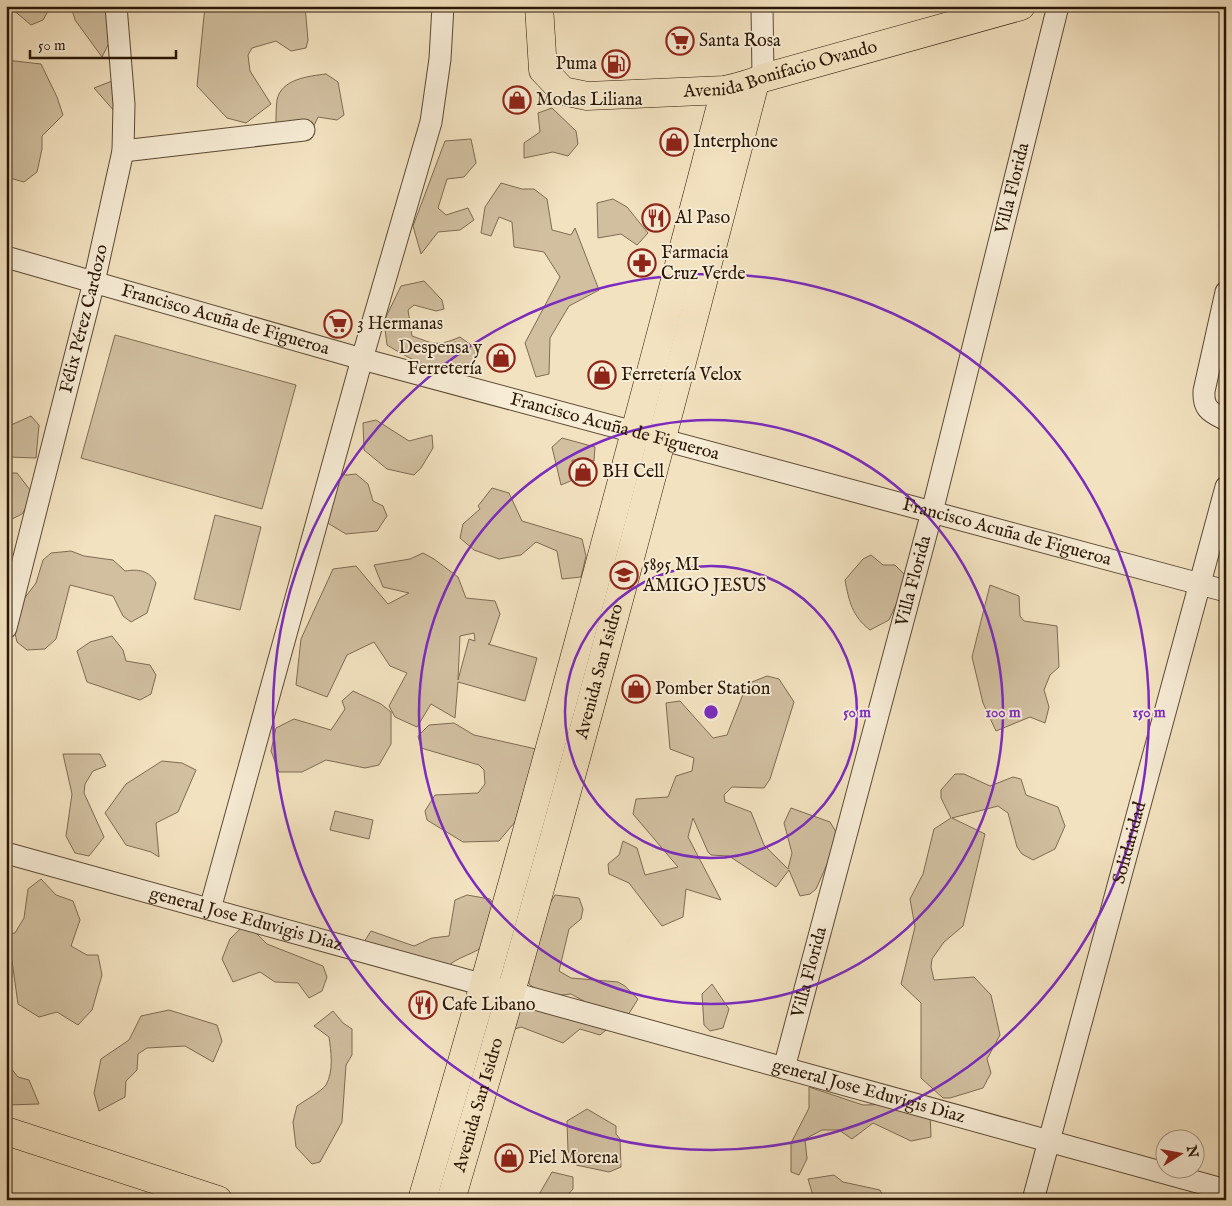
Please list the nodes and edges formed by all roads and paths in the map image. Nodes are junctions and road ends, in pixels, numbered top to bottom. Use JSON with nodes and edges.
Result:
{"nodes":[{"id":1,"x":116,"y":6,"type":"edge"},
{"id":2,"x":444,"y":6,"type":"edge"},
{"id":3,"x":540,"y":6,"type":"edge"},
{"id":4,"x":762,"y":6,"type":"edge"},
{"id":5,"x":1021,"y":6,"type":"edge"},
{"id":6,"x":1058,"y":6,"type":"edge"},
{"id":7,"x":759,"y":80,"type":"junction"},
{"id":8,"x":724,"y":90,"type":"junction"},
{"id":9,"x":304,"y":130,"type":"dead end"},
{"id":10,"x":124,"y":151,"type":"junction"},
{"id":11,"x":6,"y":257,"type":"edge"},
{"id":12,"x":94,"y":282,"type":"junction"},
{"id":13,"x":1226,"y":292,"type":"edge"},
{"id":14,"x":362,"y":360,"type":"junction"},
{"id":15,"x":1226,"y":420,"type":"edge"},
{"id":16,"x":635,"y":433,"type":"junction"},
{"id":17,"x":662,"y":440,"type":"junction"},
{"id":18,"x":1226,"y":487,"type":"edge"},
{"id":19,"x":932,"y":512,"type":"junction"},
{"id":20,"x":1200,"y":583,"type":"junction"},
{"id":21,"x":1226,"y":591,"type":"edge"},
{"id":22,"x":6,"y":628,"type":"edge"},
{"id":23,"x":6,"y":853,"type":"edge"},
{"id":24,"x":210,"y":909,"type":"junction"},
{"id":25,"x":486,"y":984,"type":"junction"},
{"id":26,"x":512,"y":992,"type":"junction"},
{"id":27,"x":784,"y":1068,"type":"junction"},
{"id":28,"x":6,"y":1131,"type":"edge"},
{"id":29,"x":1049,"y":1141,"type":"junction"},
{"id":30,"x":1226,"y":1190,"type":"edge"},
{"id":31,"x":218,"y":1200,"type":"edge"},
{"id":32,"x":422,"y":1200,"type":"edge"},
{"id":33,"x":451,"y":1200,"type":"edge"},
{"id":34,"x":1033,"y":1200,"type":"edge"}],
"edges":[{"from":1,"to":10,"type":"street","name":"Félix Pérez Cardozo"},
{"from":2,"to":14,"type":"street"},
{"from":3,"to":8,"type":"main road","name":"Avenida Bonifacio Ovando"},
{"from":4,"to":7,"type":"street"},
{"from":5,"to":7,"type":"main road","name":"Avenida Bonifacio Ovando"},
{"from":6,"to":19,"type":"street","name":"Villa Florida"},
{"from":7,"to":8,"type":"main road","name":"Avenida Bonifacio Ovando"},
{"from":7,"to":17,"type":"main road","name":"Avenida San Isidro"},
{"from":8,"to":16,"type":"main road","name":"Avenida San Isidro"},
{"from":9,"to":10,"type":"street"},
{"from":10,"to":12,"type":"street","name":"Félix Pérez Cardozo"},
{"from":11,"to":12,"type":"street","name":"Francisco Acuña de Figueroa"},
{"from":12,"to":14,"type":"street","name":"Francisco Acuña de Figueroa"},
{"from":12,"to":22,"type":"street","name":"Félix Pérez Cardozo"},
{"from":13,"to":15,"type":"street"},
{"from":14,"to":16,"type":"street","name":"Francisco Acuña de Figueroa"},
{"from":14,"to":24,"type":"street"},
{"from":16,"to":17,"type":"street","name":"Francisco Acuña de Figueroa"},
{"from":16,"to":25,"type":"main road","name":"Avenida San Isidro"},
{"from":17,"to":19,"type":"street","name":"Francisco Acuña de Figueroa"},
{"from":17,"to":26,"type":"main road","name":"Avenida San Isidro"},
{"from":18,"to":20,"type":"street","name":"Solidaridad"},
{"from":19,"to":20,"type":"street","name":"Francisco Acuña de Figueroa"},
{"from":19,"to":27,"type":"street","name":"Villa Florida"},
{"from":20,"to":21,"type":"street","name":"Francisco Acuña de Figueroa"},
{"from":20,"to":29,"type":"street","name":"Solidaridad"},
{"from":23,"to":24,"type":"street","name":"general Jose Eduvigis Diaz"},
{"from":24,"to":25,"type":"street","name":"general Jose Eduvigis Diaz"},
{"from":25,"to":26,"type":"street","name":"general Jose Eduvigis Diaz"},
{"from":25,"to":32,"type":"main road","name":"Avenida San Isidro"},
{"from":26,"to":27,"type":"street","name":"general Jose Eduvigis Diaz"},
{"from":26,"to":33,"type":"main road","name":"Avenida San Isidro"},
{"from":27,"to":29,"type":"street","name":"general Jose Eduvigis Diaz"},
{"from":28,"to":31,"type":"main road"},
{"from":29,"to":30,"type":"street","name":"general Jose Eduvigis Diaz"},
{"from":29,"to":34,"type":"street","name":"Solidaridad"}]}
